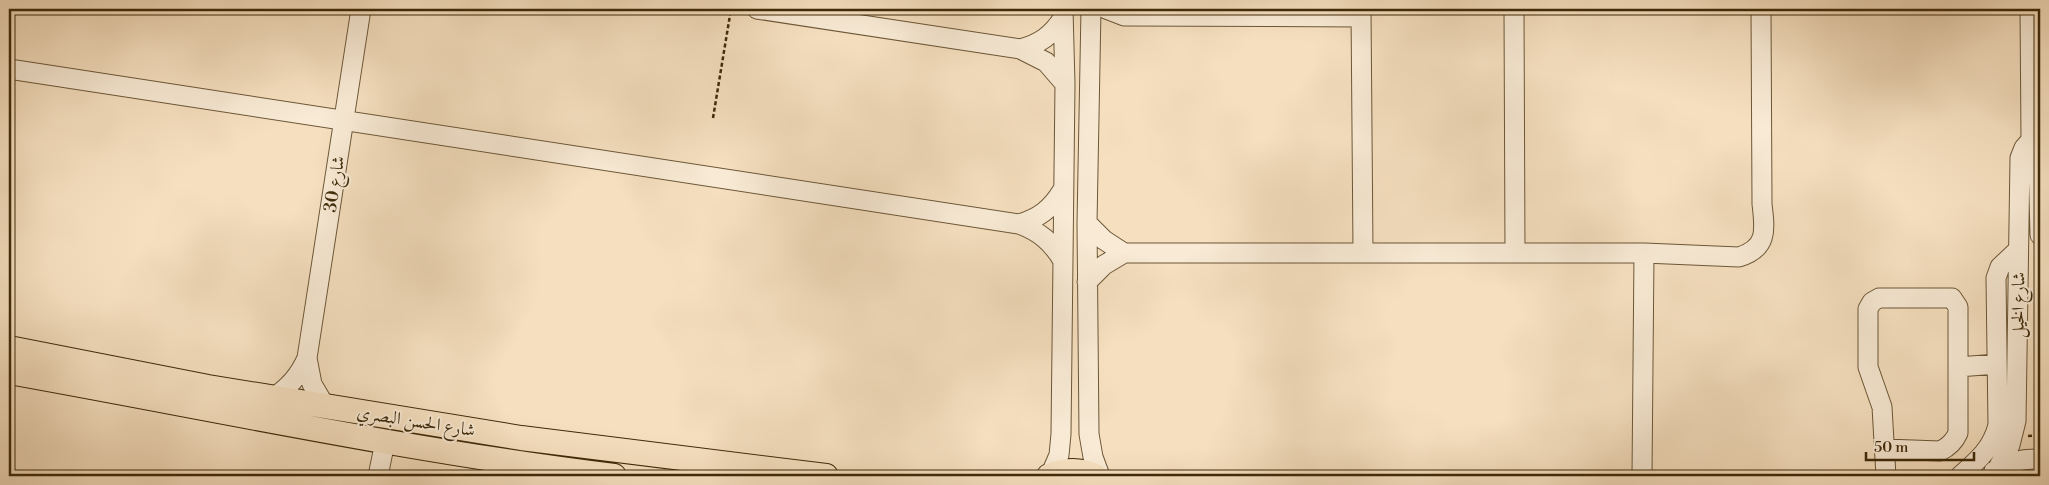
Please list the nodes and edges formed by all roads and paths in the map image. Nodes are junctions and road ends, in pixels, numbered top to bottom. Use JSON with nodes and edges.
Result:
{"nodes":[{"id":1,"x":361,"y":9,"type":"edge"},
{"id":2,"x":731,"y":9,"type":"edge"},
{"id":3,"x":757,"y":9,"type":"edge"},
{"id":4,"x":1091,"y":9,"type":"edge"},
{"id":5,"x":1106,"y":9,"type":"edge"},
{"id":6,"x":1514,"y":9,"type":"edge"},
{"id":7,"x":1761,"y":9,"type":"edge"},
{"id":8,"x":2030,"y":9,"type":"edge"},
{"id":9,"x":1361,"y":13,"type":"edge"},
{"id":10,"x":1063,"y":14,"type":"edge"},
{"id":11,"x":1124,"y":16,"type":"junction"},
{"id":12,"x":1090,"y":38,"type":"junction"},
{"id":13,"x":1020,"y":49,"type":"junction"},
{"id":14,"x":9,"y":69,"type":"edge"},
{"id":15,"x":1065,"y":84,"type":"junction"},
{"id":16,"x":713,"y":118,"type":"dead end"},
{"id":17,"x":344,"y":120,"type":"junction"},
{"id":18,"x":2033,"y":167,"type":"edge"},
{"id":19,"x":1062,"y":191,"type":"junction"},
{"id":20,"x":1087,"y":223,"type":"junction"},
{"id":21,"x":1019,"y":224,"type":"junction"},
{"id":22,"x":2040,"y":235,"type":"edge"},
{"id":23,"x":2018,"y":250,"type":"junction"},
{"id":24,"x":1363,"y":252,"type":"junction"},
{"id":25,"x":1124,"y":253,"type":"junction"},
{"id":26,"x":1515,"y":253,"type":"junction"},
{"id":27,"x":1644,"y":253,"type":"junction"},
{"id":28,"x":1063,"y":261,"type":"junction"},
{"id":29,"x":1087,"y":282,"type":"junction"},
{"id":30,"x":9,"y":348,"type":"edge"},
{"id":31,"x":307,"y":358,"type":"junction"},
{"id":32,"x":1997,"y":364,"type":"junction"},
{"id":33,"x":1958,"y":367,"type":"junction"},
{"id":34,"x":9,"y":372,"type":"edge"},
{"id":35,"x":137,"y":372,"type":"junction"},
{"id":36,"x":80,"y":385,"type":"junction"},
{"id":37,"x":208,"y":387,"type":"junction"},
{"id":38,"x":273,"y":398,"type":"junction"},
{"id":39,"x":158,"y":400,"type":"junction"},
{"id":40,"x":325,"y":406,"type":"junction"},
{"id":41,"x":1998,"y":414,"type":"junction"},
{"id":42,"x":2014,"y":434,"type":"junction"},
{"id":43,"x":385,"y":442,"type":"junction"},
{"id":44,"x":1885,"y":449,"type":"junction"},
{"id":45,"x":2040,"y":459,"type":"edge"},
{"id":46,"x":1993,"y":473,"type":"edge"},
{"id":47,"x":568,"y":474,"type":"edge"},
{"id":48,"x":378,"y":476,"type":"edge"},
{"id":49,"x":609,"y":476,"type":"edge"},
{"id":50,"x":614,"y":476,"type":"edge"},
{"id":51,"x":826,"y":476,"type":"edge"},
{"id":52,"x":1050,"y":476,"type":"edge"},
{"id":53,"x":1095,"y":476,"type":"edge"},
{"id":54,"x":1100,"y":476,"type":"edge"},
{"id":55,"x":1642,"y":476,"type":"edge"},
{"id":56,"x":1886,"y":476,"type":"edge"},
{"id":57,"x":1960,"y":476,"type":"edge"}],
"edges":[{"from":1,"to":17,"type":"street","name":"شارع 30"},
{"from":2,"to":16,"type":"path"},
{"from":3,"to":13,"type":"street"},
{"from":4,"to":12,"type":"street"},
{"from":5,"to":11,"type":"street"},
{"from":6,"to":26,"type":"street"},
{"from":7,"to":27,"type":"street"},
{"from":8,"to":18,"type":"street","name":"شارع الخيل"},
{"from":9,"to":11,"type":"street"},
{"from":9,"to":24,"type":"street"},
{"from":10,"to":13,"type":"street"},
{"from":10,"to":15,"type":"street"},
{"from":11,"to":12,"type":"street"},
{"from":12,"to":20,"type":"street"},
{"from":13,"to":15,"type":"street"},
{"from":14,"to":17,"type":"street"},
{"from":15,"to":19,"type":"street"},
{"from":17,"to":21,"type":"street"},
{"from":17,"to":31,"type":"street","name":"شارع 30"},
{"from":18,"to":22,"type":"street","name":"شارع الخيل"},
{"from":18,"to":23,"type":"street","name":"شارع الخيل"},
{"from":19,"to":21,"type":"street"},
{"from":19,"to":28,"type":"street"},
{"from":20,"to":25,"type":"street"},
{"from":20,"to":29,"type":"street"},
{"from":21,"to":28,"type":"street"},
{"from":23,"to":32,"type":"street"},
{"from":23,"to":42,"type":"street","name":"شارع الخيل"},
{"from":24,"to":25,"type":"street"},
{"from":24,"to":26,"type":"street"},
{"from":25,"to":29,"type":"street"},
{"from":26,"to":27,"type":"street"},
{"from":27,"to":55,"type":"street"},
{"from":28,"to":52,"type":"street"},
{"from":29,"to":54,"type":"street"},
{"from":30,"to":35,"type":"main road","name":"شارع الحسن البصري"},
{"from":31,"to":38,"type":"street","name":"شارع 30"},
{"from":31,"to":40,"type":"street","name":"شارع 30"},
{"from":32,"to":33,"type":"street"},
{"from":32,"to":41,"type":"street"},
{"from":33,"to":44,"type":"street"},
{"from":33,"to":44,"type":"street"},
{"from":34,"to":36,"type":"main road","name":"شارع الحسن البصري"},
{"from":35,"to":36,"type":"main road"},
{"from":35,"to":37,"type":"main road","name":"شارع الحسن البصري"},
{"from":36,"to":39,"type":"main road","name":"شارع الحسن البصري"},
{"from":37,"to":38,"type":"main road","name":"شارع الحسن البصري"},
{"from":37,"to":39,"type":"main road"},
{"from":38,"to":40,"type":"main road","name":"شارع الحسن البصري"},
{"from":39,"to":43,"type":"main road","name":"شارع الحسن البصري"},
{"from":40,"to":51,"type":"main road","name":"شارع الحسن البصري"},
{"from":41,"to":42,"type":"street"},
{"from":41,"to":57,"type":"street"},
{"from":42,"to":46,"type":"street","name":"شارع الخيل"},
{"from":43,"to":47,"type":"main road","name":"شارع الحسن البصري"},
{"from":43,"to":48,"type":"street"},
{"from":44,"to":56,"type":"street"},
{"from":45,"to":46,"type":"street"},
{"from":47,"to":49,"type":"main road","name":"شارع الحسن البصري"},
{"from":49,"to":50,"type":"main road","name":"شارع الحسن البصري"},
{"from":52,"to":53,"type":"main road"}]}
